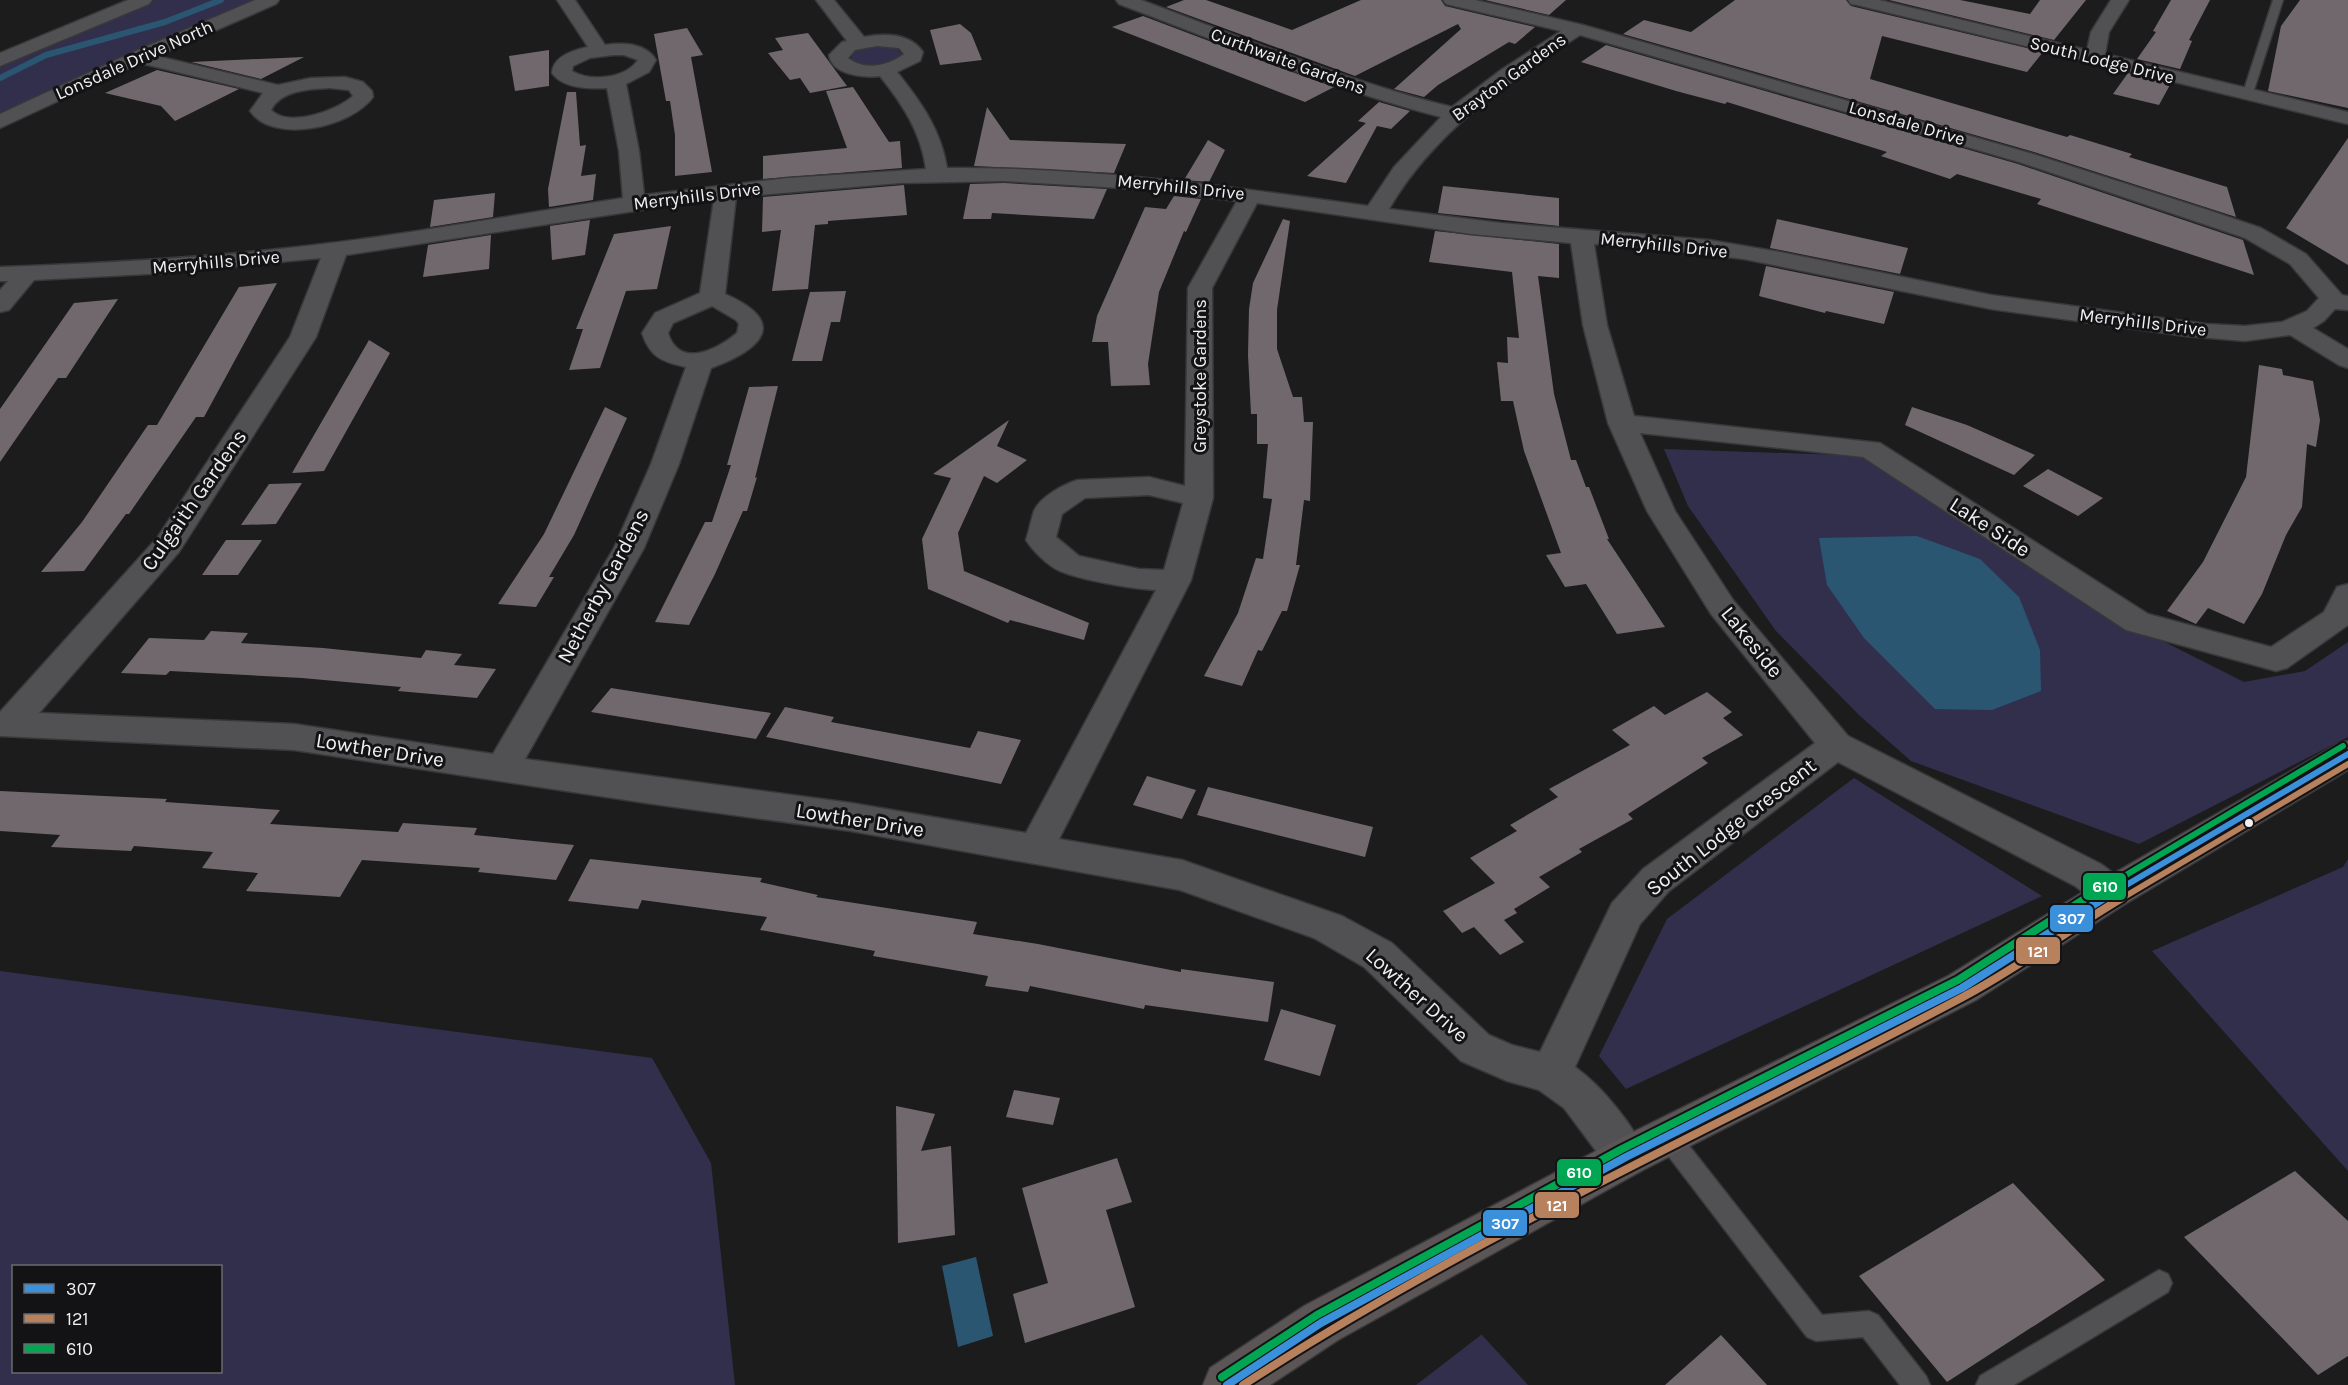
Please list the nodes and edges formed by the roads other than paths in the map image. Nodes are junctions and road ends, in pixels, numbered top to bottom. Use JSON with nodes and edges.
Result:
{"nodes":[{"id":1,"x":143,"y":0,"type":"edge"},
{"id":2,"x":270,"y":0,"type":"edge"},
{"id":3,"x":566,"y":0,"type":"edge"},
{"id":4,"x":825,"y":0,"type":"edge"},
{"id":5,"x":1125,"y":0,"type":"edge"},
{"id":6,"x":1452,"y":0,"type":"edge"},
{"id":7,"x":1857,"y":0,"type":"edge"},
{"id":8,"x":2120,"y":0,"type":"edge"},
{"id":9,"x":2278,"y":0,"type":"edge"},
{"id":10,"x":1577,"y":29,"type":"junction"},
{"id":11,"x":858,"y":42,"type":"junction"},
{"id":12,"x":599,"y":50,"type":"junction"},
{"id":13,"x":6,"y":54,"type":"edge"},
{"id":14,"x":138,"y":57,"type":"junction"},
{"id":15,"x":2095,"y":57,"type":"junction"},
{"id":16,"x":885,"y":69,"type":"junction"},
{"id":17,"x":615,"y":80,"type":"junction"},
{"id":18,"x":281,"y":92,"type":"dead end"},
{"id":19,"x":2247,"y":96,"type":"junction"},
{"id":20,"x":1454,"y":114,"type":"junction"},
{"id":21,"x":2348,"y":118,"type":"edge"},
{"id":22,"x":0,"y":122,"type":"edge"},
{"id":23,"x":937,"y":175,"type":"junction"},
{"id":24,"x":726,"y":191,"type":"junction"},
{"id":25,"x":1251,"y":195,"type":"junction"},
{"id":26,"x":634,"y":203,"type":"junction"},
{"id":27,"x":1376,"y":212,"type":"junction"},
{"id":28,"x":1581,"y":237,"type":"junction"},
{"id":29,"x":336,"y":250,"type":"junction"},
{"id":30,"x":27,"y":273,"type":"junction"},
{"id":31,"x":0,"y":274,"type":"edge"},
{"id":32,"x":712,"y":297,"type":"junction"},
{"id":33,"x":2341,"y":302,"type":"edge"},
{"id":34,"x":0,"y":305,"type":"edge"},
{"id":35,"x":2293,"y":326,"type":"junction"},
{"id":36,"x":2348,"y":360,"type":"edge"},
{"id":37,"x":700,"y":363,"type":"junction"},
{"id":38,"x":1622,"y":423,"type":"junction"},
{"id":39,"x":1199,"y":498,"type":"junction"},
{"id":40,"x":1176,"y":580,"type":"junction"},
{"id":41,"x":2342,"y":606,"type":"edge"},
{"id":42,"x":5,"y":724,"type":"edge"},
{"id":43,"x":1836,"y":745,"type":"junction"},
{"id":44,"x":2348,"y":754,"type":"edge"},
{"id":45,"x":502,"y":768,"type":"junction"},
{"id":46,"x":1036,"y":849,"type":"junction"},
{"id":47,"x":2112,"y":893,"type":"junction"},
{"id":48,"x":1551,"y":1074,"type":"junction"},
{"id":49,"x":1668,"y":1137,"type":"junction"},
{"id":50,"x":1626,"y":1157,"type":"junction"},
{"id":51,"x":2158,"y":1282,"type":"dead end"},
{"id":52,"x":1227,"y":1385,"type":"edge"},
{"id":53,"x":1917,"y":1385,"type":"edge"},
{"id":54,"x":1989,"y":1385,"type":"edge"}],
"edges":[{"from":1,"to":13,"type":"street"},
{"from":2,"to":14,"type":"street","name":"Lonsdale Drive North"},
{"from":3,"to":12,"type":"street"},
{"from":4,"to":11,"type":"street"},
{"from":5,"to":20,"type":"street","name":"Curthwaite Gardens"},
{"from":6,"to":10,"type":"street","name":"Lonsdale Drive"},
{"from":7,"to":15,"type":"street","name":"South Lodge Drive"},
{"from":8,"to":15,"type":"street"},
{"from":9,"to":19,"type":"lane"},
{"from":10,"to":20,"type":"street","name":"Brayton Gardens"},
{"from":10,"to":33,"type":"street","name":"Lonsdale Drive"},
{"from":11,"to":16,"type":"street"},
{"from":11,"to":16,"type":"street"},
{"from":12,"to":17,"type":"street"},
{"from":12,"to":17,"type":"street"},
{"from":14,"to":18,"type":"street"},
{"from":14,"to":22,"type":"street","name":"Lonsdale Drive North"},
{"from":15,"to":19,"type":"street","name":"South Lodge Drive"},
{"from":16,"to":23,"type":"street"},
{"from":17,"to":26,"type":"street"},
{"from":19,"to":21,"type":"street","name":"South Lodge Drive"},
{"from":20,"to":27,"type":"street","name":"Brayton Gardens"},
{"from":23,"to":24,"type":"street","name":"Merryhills Drive"},
{"from":23,"to":25,"type":"street","name":"Merryhills Drive"},
{"from":24,"to":26,"type":"street","name":"Merryhills Drive"},
{"from":24,"to":32,"type":"street"},
{"from":25,"to":27,"type":"street","name":"Merryhills Drive"},
{"from":25,"to":39,"type":"street","name":"Greystoke Gardens"},
{"from":26,"to":29,"type":"street","name":"Merryhills Drive"},
{"from":27,"to":28,"type":"street","name":"Merryhills Drive"},
{"from":28,"to":35,"type":"street","name":"Merryhills Drive"},
{"from":28,"to":38,"type":"street","name":"Lakeside"},
{"from":29,"to":30,"type":"street","name":"Merryhills Drive"},
{"from":29,"to":42,"type":"street","name":"Culgaith Gardens"},
{"from":30,"to":31,"type":"street","name":"Merryhills Drive"},
{"from":30,"to":34,"type":"street"},
{"from":32,"to":37,"type":"street"},
{"from":32,"to":37,"type":"street"},
{"from":33,"to":35,"type":"street","name":"Merryhills Drive"},
{"from":35,"to":36,"type":"street"},
{"from":37,"to":45,"type":"street","name":"Netherby Gardens"},
{"from":38,"to":41,"type":"street","name":"Lake Side"},
{"from":38,"to":43,"type":"street","name":"Lakeside"},
{"from":39,"to":40,"type":"street","name":"Greystoke Gardens"},
{"from":39,"to":40,"type":"street"},
{"from":40,"to":46,"type":"street","name":"Greystoke Gardens"},
{"from":42,"to":45,"type":"street","name":"Lowther Drive"},
{"from":43,"to":47,"type":"street","name":"Lakeside"},
{"from":43,"to":48,"type":"street","name":"South Lodge Crescent"},
{"from":44,"to":47,"type":"main road"},
{"from":45,"to":46,"type":"street","name":"Lowther Drive"},
{"from":46,"to":48,"type":"street","name":"Lowther Drive"},
{"from":47,"to":49,"type":"main road"},
{"from":48,"to":50,"type":"street","name":"Lowther Drive"},
{"from":49,"to":50,"type":"main road"},
{"from":49,"to":53,"type":"lane"},
{"from":50,"to":52,"type":"main road"},
{"from":51,"to":54,"type":"lane"}]}
